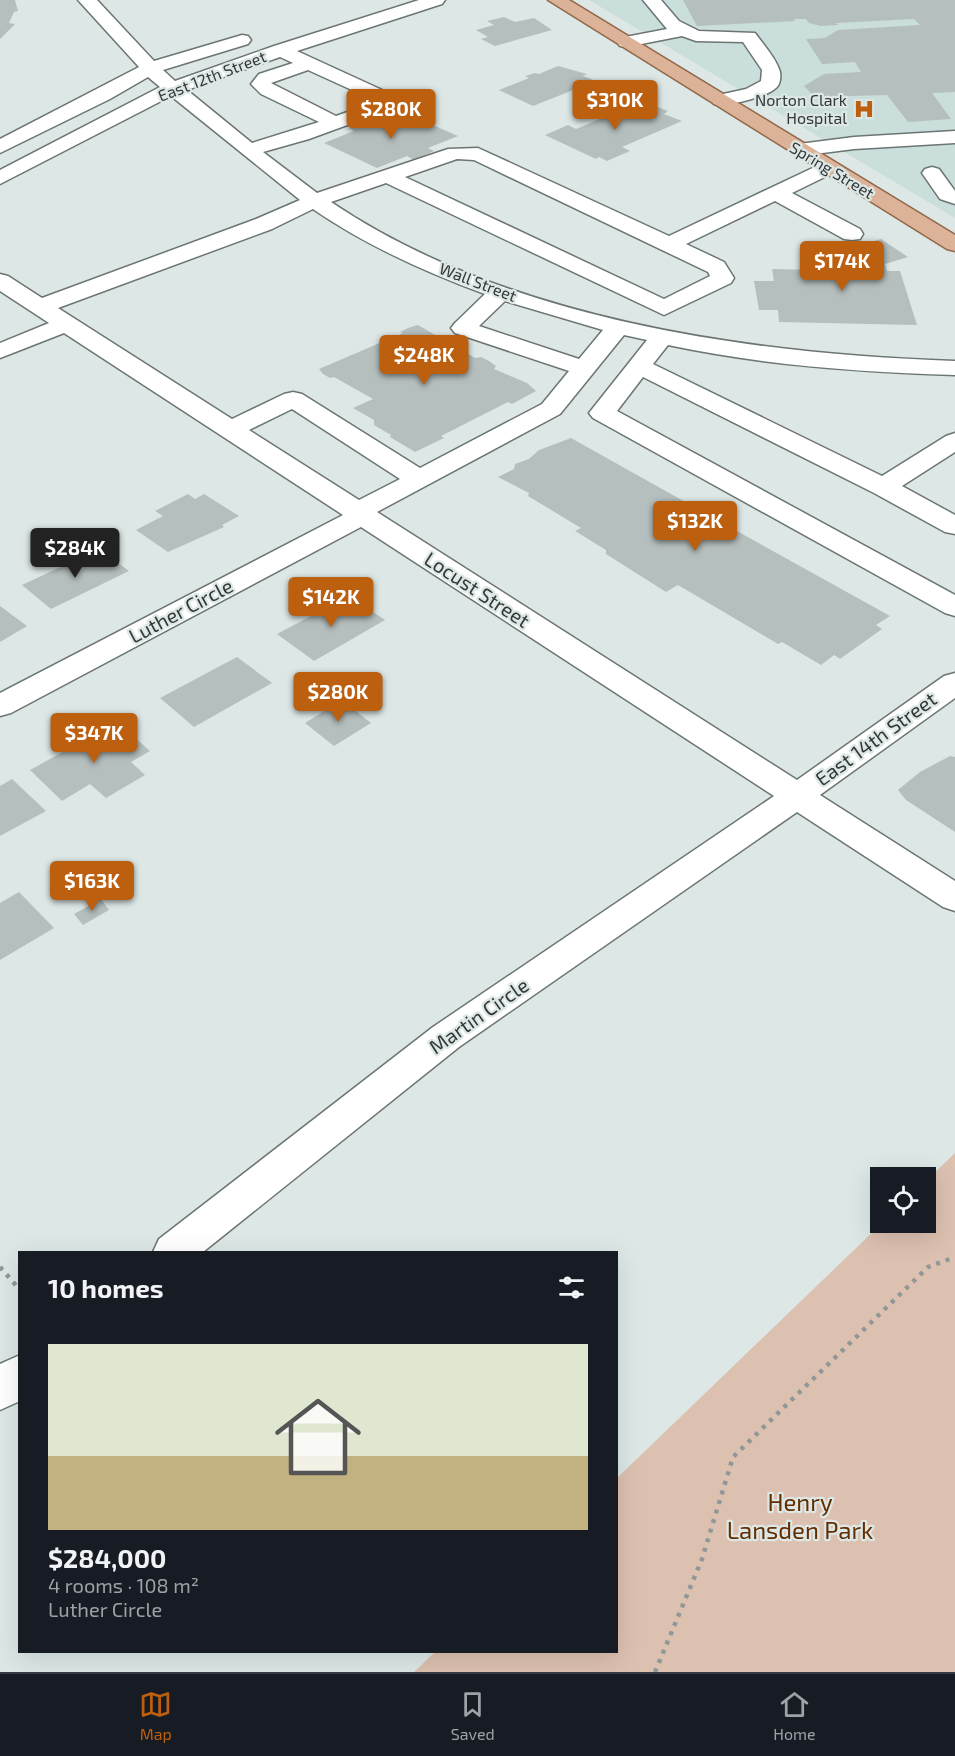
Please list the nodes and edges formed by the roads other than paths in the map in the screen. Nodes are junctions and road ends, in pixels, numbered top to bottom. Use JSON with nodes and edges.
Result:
{"nodes":[{"id":1,"x":87,"y":0,"type":"edge"},
{"id":2,"x":436,"y":0,"type":"edge"},
{"id":3,"x":557,"y":0,"type":"edge"},
{"id":4,"x":652,"y":0,"type":"edge"},
{"id":5,"x":682,"y":31,"type":"junction"},
{"id":6,"x":261,"y":34,"type":"dead end"},
{"id":7,"x":626,"y":42,"type":"junction"},
{"id":8,"x":280,"y":50,"type":"junction"},
{"id":9,"x":308,"y":63,"type":"junction"},
{"id":10,"x":150,"y":68,"type":"junction"},
{"id":11,"x":173,"y":88,"type":"junction"},
{"id":12,"x":721,"y":100,"type":"junction"},
{"id":13,"x":336,"y":123,"type":"junction"},
{"id":14,"x":955,"y":137,"type":"edge"},
{"id":15,"x":0,"y":147,"type":"edge"},
{"id":16,"x":248,"y":150,"type":"junction"},
{"id":17,"x":799,"y":150,"type":"junction"},
{"id":18,"x":828,"y":168,"type":"junction"},
{"id":19,"x":955,"y":172,"type":"edge"},
{"id":20,"x":387,"y":176,"type":"junction"},
{"id":21,"x":0,"y":178,"type":"edge"},
{"id":22,"x":776,"y":193,"type":"junction"},
{"id":23,"x":955,"y":198,"type":"edge"},
{"id":24,"x":314,"y":201,"type":"junction"},
{"id":25,"x":852,"y":234,"type":"dead end"},
{"id":26,"x":669,"y":244,"type":"junction"},
{"id":27,"x":955,"y":244,"type":"edge"},
{"id":28,"x":0,"y":281,"type":"edge"},
{"id":29,"x":501,"y":292,"type":"junction"},
{"id":30,"x":40,"y":308,"type":"junction"},
{"id":31,"x":664,"y":308,"type":"junction"},
{"id":32,"x":66,"y":324,"type":"junction"},
{"id":33,"x":639,"y":333,"type":"junction"},
{"id":34,"x":0,"y":351,"type":"edge"},
{"id":35,"x":639,"y":366,"type":"junction"},
{"id":36,"x":584,"y":368,"type":"junction"},
{"id":37,"x":955,"y":368,"type":"edge"},
{"id":38,"x":229,"y":430,"type":"junction"},
{"id":39,"x":955,"y":441,"type":"edge"},
{"id":40,"x":419,"y":479,"type":"junction"},
{"id":41,"x":883,"y":487,"type":"junction"},
{"id":42,"x":359,"y":514,"type":"junction"},
{"id":43,"x":955,"y":526,"type":"edge"},
{"id":44,"x":955,"y":607,"type":"edge"},
{"id":45,"x":955,"y":682,"type":"edge"},
{"id":46,"x":0,"y":706,"type":"edge"},
{"id":47,"x":797,"y":796,"type":"junction"},
{"id":48,"x":955,"y":898,"type":"edge"},
{"id":49,"x":174,"y":1251,"type":"edge"},
{"id":50,"x":18,"y":1376,"type":"edge"},
{"id":51,"x":0,"y":1390,"type":"edge"}],
"edges":[{"from":1,"to":10,"type":"street","name":"Wall Street"},
{"from":2,"to":8,"type":"street","name":"East 12th Street"},
{"from":3,"to":7,"type":"main road","name":"Spring Street"},
{"from":4,"to":5,"type":"street"},
{"from":5,"to":7,"type":"street"},
{"from":5,"to":12,"type":"street"},
{"from":6,"to":10,"type":"street","name":"East 12th Street"},
{"from":7,"to":12,"type":"main road","name":"Spring Street"},
{"from":8,"to":9,"type":"street"},
{"from":8,"to":11,"type":"street","name":"East 12th Street"},
{"from":9,"to":13,"type":"street"},
{"from":9,"to":13,"type":"street"},
{"from":10,"to":11,"type":"street","name":"Wall Street"},
{"from":10,"to":15,"type":"street","name":"East 12th Street"},
{"from":11,"to":16,"type":"street","name":"Wall Street"},
{"from":11,"to":21,"type":"street","name":"East 12th Street"},
{"from":12,"to":17,"type":"main road","name":"Spring Street"},
{"from":13,"to":16,"type":"street"},
{"from":14,"to":17,"type":"street"},
{"from":16,"to":24,"type":"street","name":"Wall Street"},
{"from":17,"to":18,"type":"main road","name":"Spring Street"},
{"from":18,"to":22,"type":"street"},
{"from":18,"to":27,"type":"main road","name":"Spring Street"},
{"from":19,"to":23,"type":"street"},
{"from":20,"to":24,"type":"street"},
{"from":20,"to":26,"type":"street"},
{"from":20,"to":31,"type":"street"},
{"from":22,"to":25,"type":"street"},
{"from":22,"to":26,"type":"street"},
{"from":24,"to":29,"type":"street","name":"Wall Street"},
{"from":24,"to":30,"type":"street"},
{"from":26,"to":31,"type":"street"},
{"from":28,"to":30,"type":"street","name":"Locust Street"},
{"from":29,"to":33,"type":"street","name":"Wall Street"},
{"from":29,"to":36,"type":"street"},
{"from":30,"to":32,"type":"street","name":"Locust Street"},
{"from":31,"to":33,"type":"street"},
{"from":32,"to":34,"type":"street"},
{"from":32,"to":38,"type":"street","name":"Locust Street"},
{"from":33,"to":35,"type":"street"},
{"from":33,"to":36,"type":"street","name":"Luther Circle"},
{"from":33,"to":37,"type":"street","name":"Wall Street"},
{"from":35,"to":41,"type":"street"},
{"from":35,"to":44,"type":"street"},
{"from":36,"to":40,"type":"street","name":"Luther Circle"},
{"from":38,"to":40,"type":"street"},
{"from":38,"to":42,"type":"street","name":"Locust Street"},
{"from":39,"to":41,"type":"street"},
{"from":40,"to":42,"type":"street","name":"Luther Circle"},
{"from":41,"to":43,"type":"street"},
{"from":42,"to":46,"type":"street","name":"Luther Circle"},
{"from":42,"to":47,"type":"street","name":"Locust Street"},
{"from":45,"to":47,"type":"street","name":"East 14th Street"},
{"from":47,"to":48,"type":"street","name":"Locust Street"},
{"from":47,"to":49,"type":"street","name":"Martin Circle"},
{"from":50,"to":51,"type":"street"}]}
